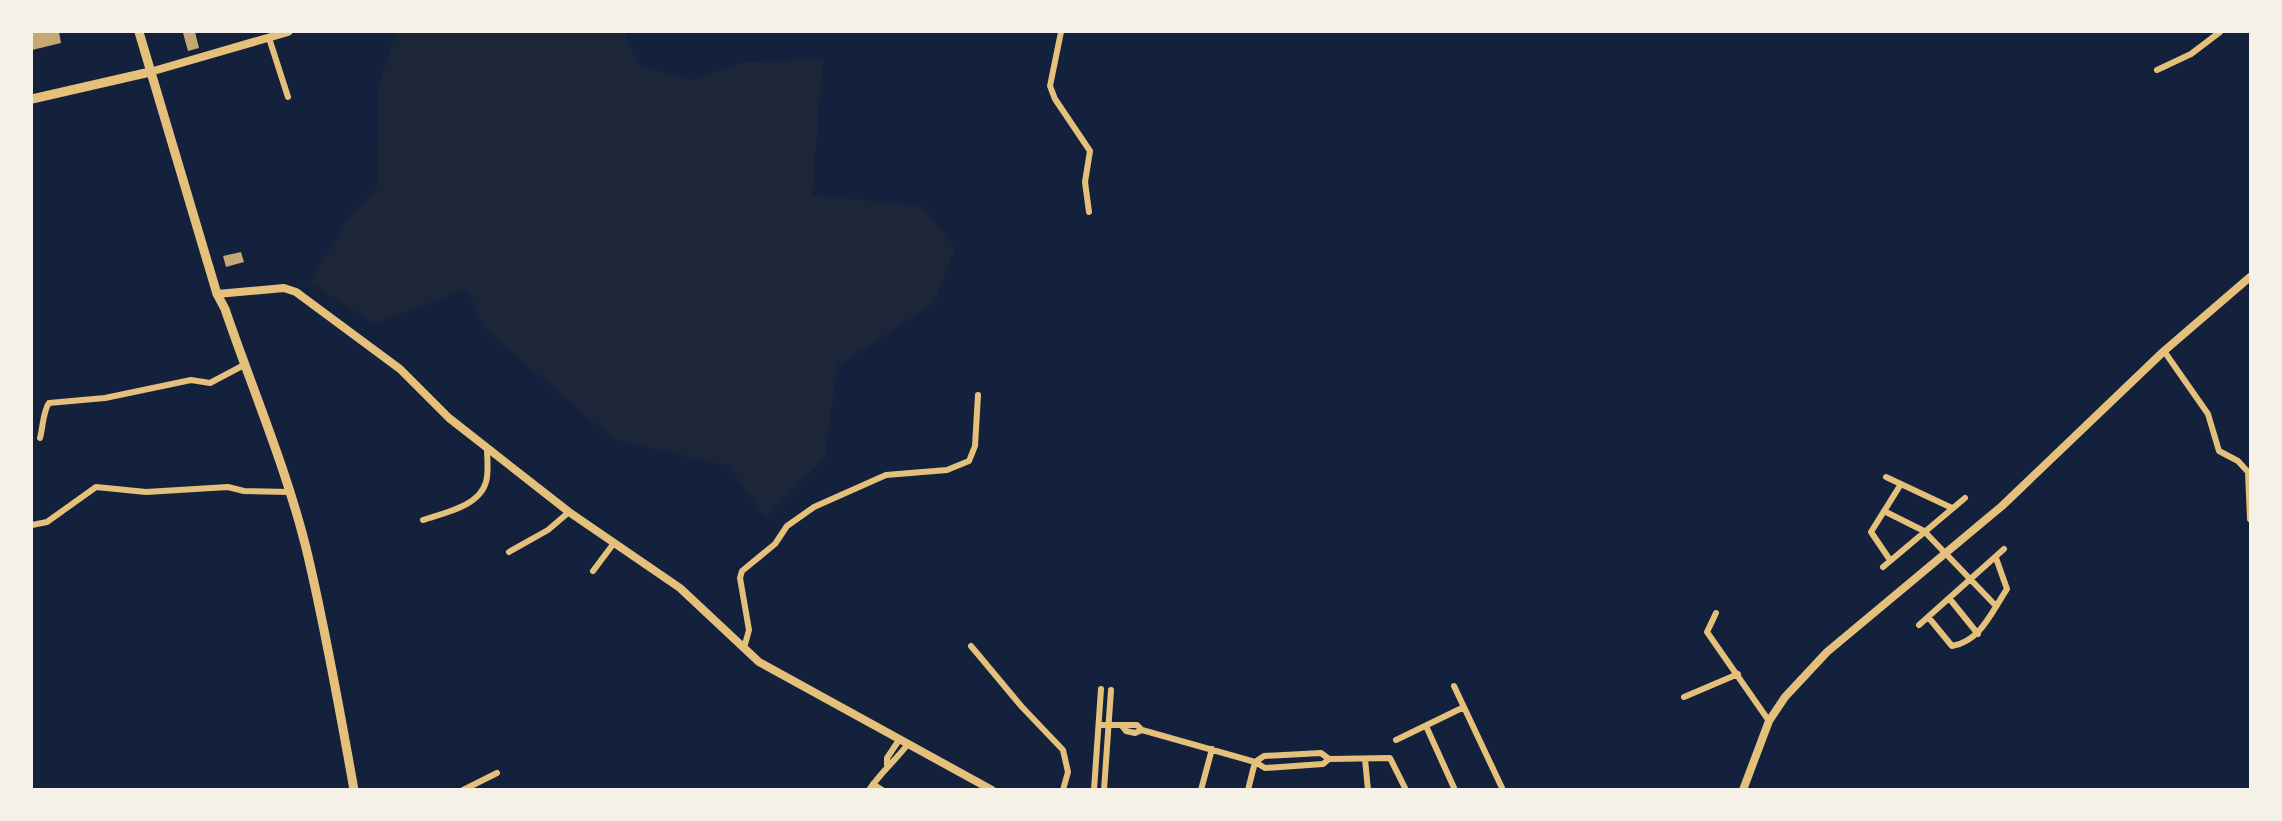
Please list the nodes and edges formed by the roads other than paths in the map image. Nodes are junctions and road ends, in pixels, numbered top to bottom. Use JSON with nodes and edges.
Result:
{"nodes":[{"id":1,"x":139,"y":32,"type":"edge"},
{"id":2,"x":288,"y":32,"type":"edge"},
{"id":3,"x":1061,"y":32,"type":"edge"},
{"id":4,"x":2220,"y":32,"type":"edge"},
{"id":5,"x":269,"y":38,"type":"junction"},
{"id":6,"x":2157,"y":70,"type":"dead end"},
{"id":7,"x":150,"y":72,"type":"junction"},
{"id":8,"x":288,"y":97,"type":"dead end"},
{"id":9,"x":32,"y":99,"type":"edge"},
{"id":10,"x":1089,"y":212,"type":"dead end"},
{"id":11,"x":2250,"y":277,"type":"edge"},
{"id":12,"x":217,"y":294,"type":"junction"},
{"id":13,"x":2164,"y":351,"type":"junction"},
{"id":14,"x":244,"y":365,"type":"junction"},
{"id":15,"x":978,"y":395,"type":"dead end"},
{"id":16,"x":40,"y":438,"type":"dead end"},
{"id":17,"x":487,"y":448,"type":"junction"},
{"id":18,"x":2249,"y":472,"type":"edge"},
{"id":19,"x":1886,"y":477,"type":"dead end"},
{"id":20,"x":1901,"y":484,"type":"junction"},
{"id":21,"x":289,"y":492,"type":"junction"},
{"id":22,"x":1965,"y":498,"type":"dead end"},
{"id":23,"x":1952,"y":508,"type":"junction"},
{"id":24,"x":1884,"y":511,"type":"junction"},
{"id":25,"x":569,"y":512,"type":"junction"},
{"id":26,"x":2250,"y":519,"type":"edge"},
{"id":27,"x":423,"y":520,"type":"dead end"},
{"id":28,"x":32,"y":525,"type":"edge"},
{"id":29,"x":1924,"y":531,"type":"junction"},
{"id":30,"x":614,"y":543,"type":"junction"},
{"id":31,"x":2004,"y":549,"type":"dead end"},
{"id":32,"x":509,"y":552,"type":"dead end"},
{"id":33,"x":1948,"y":553,"type":"junction"},
{"id":34,"x":1996,"y":558,"type":"junction"},
{"id":35,"x":1890,"y":560,"type":"junction"},
{"id":36,"x":1883,"y":567,"type":"dead end"},
{"id":37,"x":593,"y":571,"type":"dead end"},
{"id":38,"x":1972,"y":579,"type":"junction"},
{"id":39,"x":1949,"y":598,"type":"junction"},
{"id":40,"x":1996,"y":606,"type":"junction"},
{"id":41,"x":1716,"y":613,"type":"dead end"},
{"id":42,"x":1929,"y":618,"type":"junction"},
{"id":43,"x":1919,"y":625,"type":"dead end"},
{"id":44,"x":1978,"y":634,"type":"junction"},
{"id":45,"x":971,"y":646,"type":"dead end"},
{"id":46,"x":744,"y":648,"type":"junction"},
{"id":47,"x":1738,"y":674,"type":"junction"},
{"id":48,"x":1454,"y":686,"type":"dead end"},
{"id":49,"x":1101,"y":689,"type":"dead end"},
{"id":50,"x":1111,"y":690,"type":"dead end"},
{"id":51,"x":1684,"y":697,"type":"dead end"},
{"id":52,"x":1464,"y":707,"type":"junction"},
{"id":53,"x":1769,"y":721,"type":"junction"},
{"id":54,"x":1100,"y":725,"type":"junction"},
{"id":55,"x":1110,"y":725,"type":"junction"},
{"id":56,"x":1426,"y":726,"type":"junction"},
{"id":57,"x":899,"y":740,"type":"junction"},
{"id":58,"x":1396,"y":740,"type":"dead end"},
{"id":59,"x":908,"y":744,"type":"junction"},
{"id":60,"x":1212,"y":749,"type":"junction"},
{"id":61,"x":1329,"y":759,"type":"junction"},
{"id":62,"x":1365,"y":759,"type":"junction"},
{"id":63,"x":1255,"y":762,"type":"junction"},
{"id":64,"x":888,"y":765,"type":"junction"},
{"id":65,"x":497,"y":773,"type":"dead end"},
{"id":66,"x":871,"y":787,"type":"edge"},
{"id":67,"x":354,"y":789,"type":"edge"},
{"id":68,"x":464,"y":789,"type":"edge"},
{"id":69,"x":882,"y":789,"type":"edge"},
{"id":70,"x":992,"y":789,"type":"edge"},
{"id":71,"x":1063,"y":789,"type":"edge"},
{"id":72,"x":1094,"y":789,"type":"edge"},
{"id":73,"x":1104,"y":789,"type":"edge"},
{"id":74,"x":1201,"y":789,"type":"edge"},
{"id":75,"x":1248,"y":789,"type":"edge"},
{"id":76,"x":1368,"y":789,"type":"edge"},
{"id":77,"x":1406,"y":789,"type":"edge"},
{"id":78,"x":1455,"y":789,"type":"edge"},
{"id":79,"x":1503,"y":789,"type":"edge"},
{"id":80,"x":1743,"y":789,"type":"edge"}],
"edges":[{"from":1,"to":7,"type":"main road"},
{"from":2,"to":5,"type":"street"},
{"from":3,"to":10,"type":"street"},
{"from":4,"to":6,"type":"street"},
{"from":5,"to":7,"type":"street"},
{"from":5,"to":8,"type":"street"},
{"from":7,"to":9,"type":"main road"},
{"from":7,"to":12,"type":"main road"},
{"from":11,"to":13,"type":"street"},
{"from":12,"to":14,"type":"main road"},
{"from":12,"to":17,"type":"street"},
{"from":13,"to":18,"type":"street"},
{"from":13,"to":33,"type":"street"},
{"from":14,"to":16,"type":"street"},
{"from":14,"to":21,"type":"main road"},
{"from":15,"to":46,"type":"street"},
{"from":17,"to":25,"type":"street"},
{"from":17,"to":27,"type":"street"},
{"from":18,"to":26,"type":"street"},
{"from":19,"to":20,"type":"street"},
{"from":20,"to":23,"type":"street"},
{"from":20,"to":24,"type":"street"},
{"from":21,"to":28,"type":"street"},
{"from":21,"to":67,"type":"main road"},
{"from":22,"to":23,"type":"street"},
{"from":23,"to":29,"type":"street"},
{"from":24,"to":29,"type":"street"},
{"from":24,"to":35,"type":"street"},
{"from":25,"to":30,"type":"street"},
{"from":25,"to":32,"type":"street"},
{"from":29,"to":33,"type":"street"},
{"from":29,"to":35,"type":"street"},
{"from":30,"to":37,"type":"street"},
{"from":30,"to":46,"type":"street"},
{"from":31,"to":34,"type":"street"},
{"from":33,"to":38,"type":"street"},
{"from":33,"to":53,"type":"street"},
{"from":34,"to":38,"type":"street"},
{"from":34,"to":40,"type":"street"},
{"from":35,"to":36,"type":"street"},
{"from":38,"to":39,"type":"street"},
{"from":38,"to":40,"type":"street"},
{"from":39,"to":42,"type":"street"},
{"from":39,"to":44,"type":"street"},
{"from":40,"to":44,"type":"street"},
{"from":41,"to":47,"type":"street"},
{"from":42,"to":43,"type":"street"},
{"from":42,"to":44,"type":"street"},
{"from":45,"to":71,"type":"street"},
{"from":46,"to":57,"type":"street"},
{"from":47,"to":51,"type":"street"},
{"from":47,"to":53,"type":"street"},
{"from":48,"to":52,"type":"street"},
{"from":49,"to":54,"type":"street"},
{"from":50,"to":55,"type":"street"},
{"from":52,"to":56,"type":"street"},
{"from":52,"to":79,"type":"street"},
{"from":53,"to":80,"type":"street"},
{"from":54,"to":55,"type":"street"},
{"from":54,"to":72,"type":"street"},
{"from":55,"to":60,"type":"street"},
{"from":55,"to":73,"type":"street"},
{"from":56,"to":58,"type":"street"},
{"from":56,"to":78,"type":"street"},
{"from":57,"to":59,"type":"street"},
{"from":57,"to":64,"type":"street"},
{"from":59,"to":64,"type":"street"},
{"from":59,"to":70,"type":"street"},
{"from":60,"to":63,"type":"street"},
{"from":60,"to":74,"type":"street"},
{"from":61,"to":62,"type":"street"},
{"from":61,"to":63,"type":"street"},
{"from":61,"to":63,"type":"street"},
{"from":62,"to":76,"type":"street"},
{"from":62,"to":77,"type":"street"},
{"from":63,"to":75,"type":"street"},
{"from":64,"to":66,"type":"street"},
{"from":65,"to":68,"type":"street"},
{"from":66,"to":69,"type":"street"}]}
